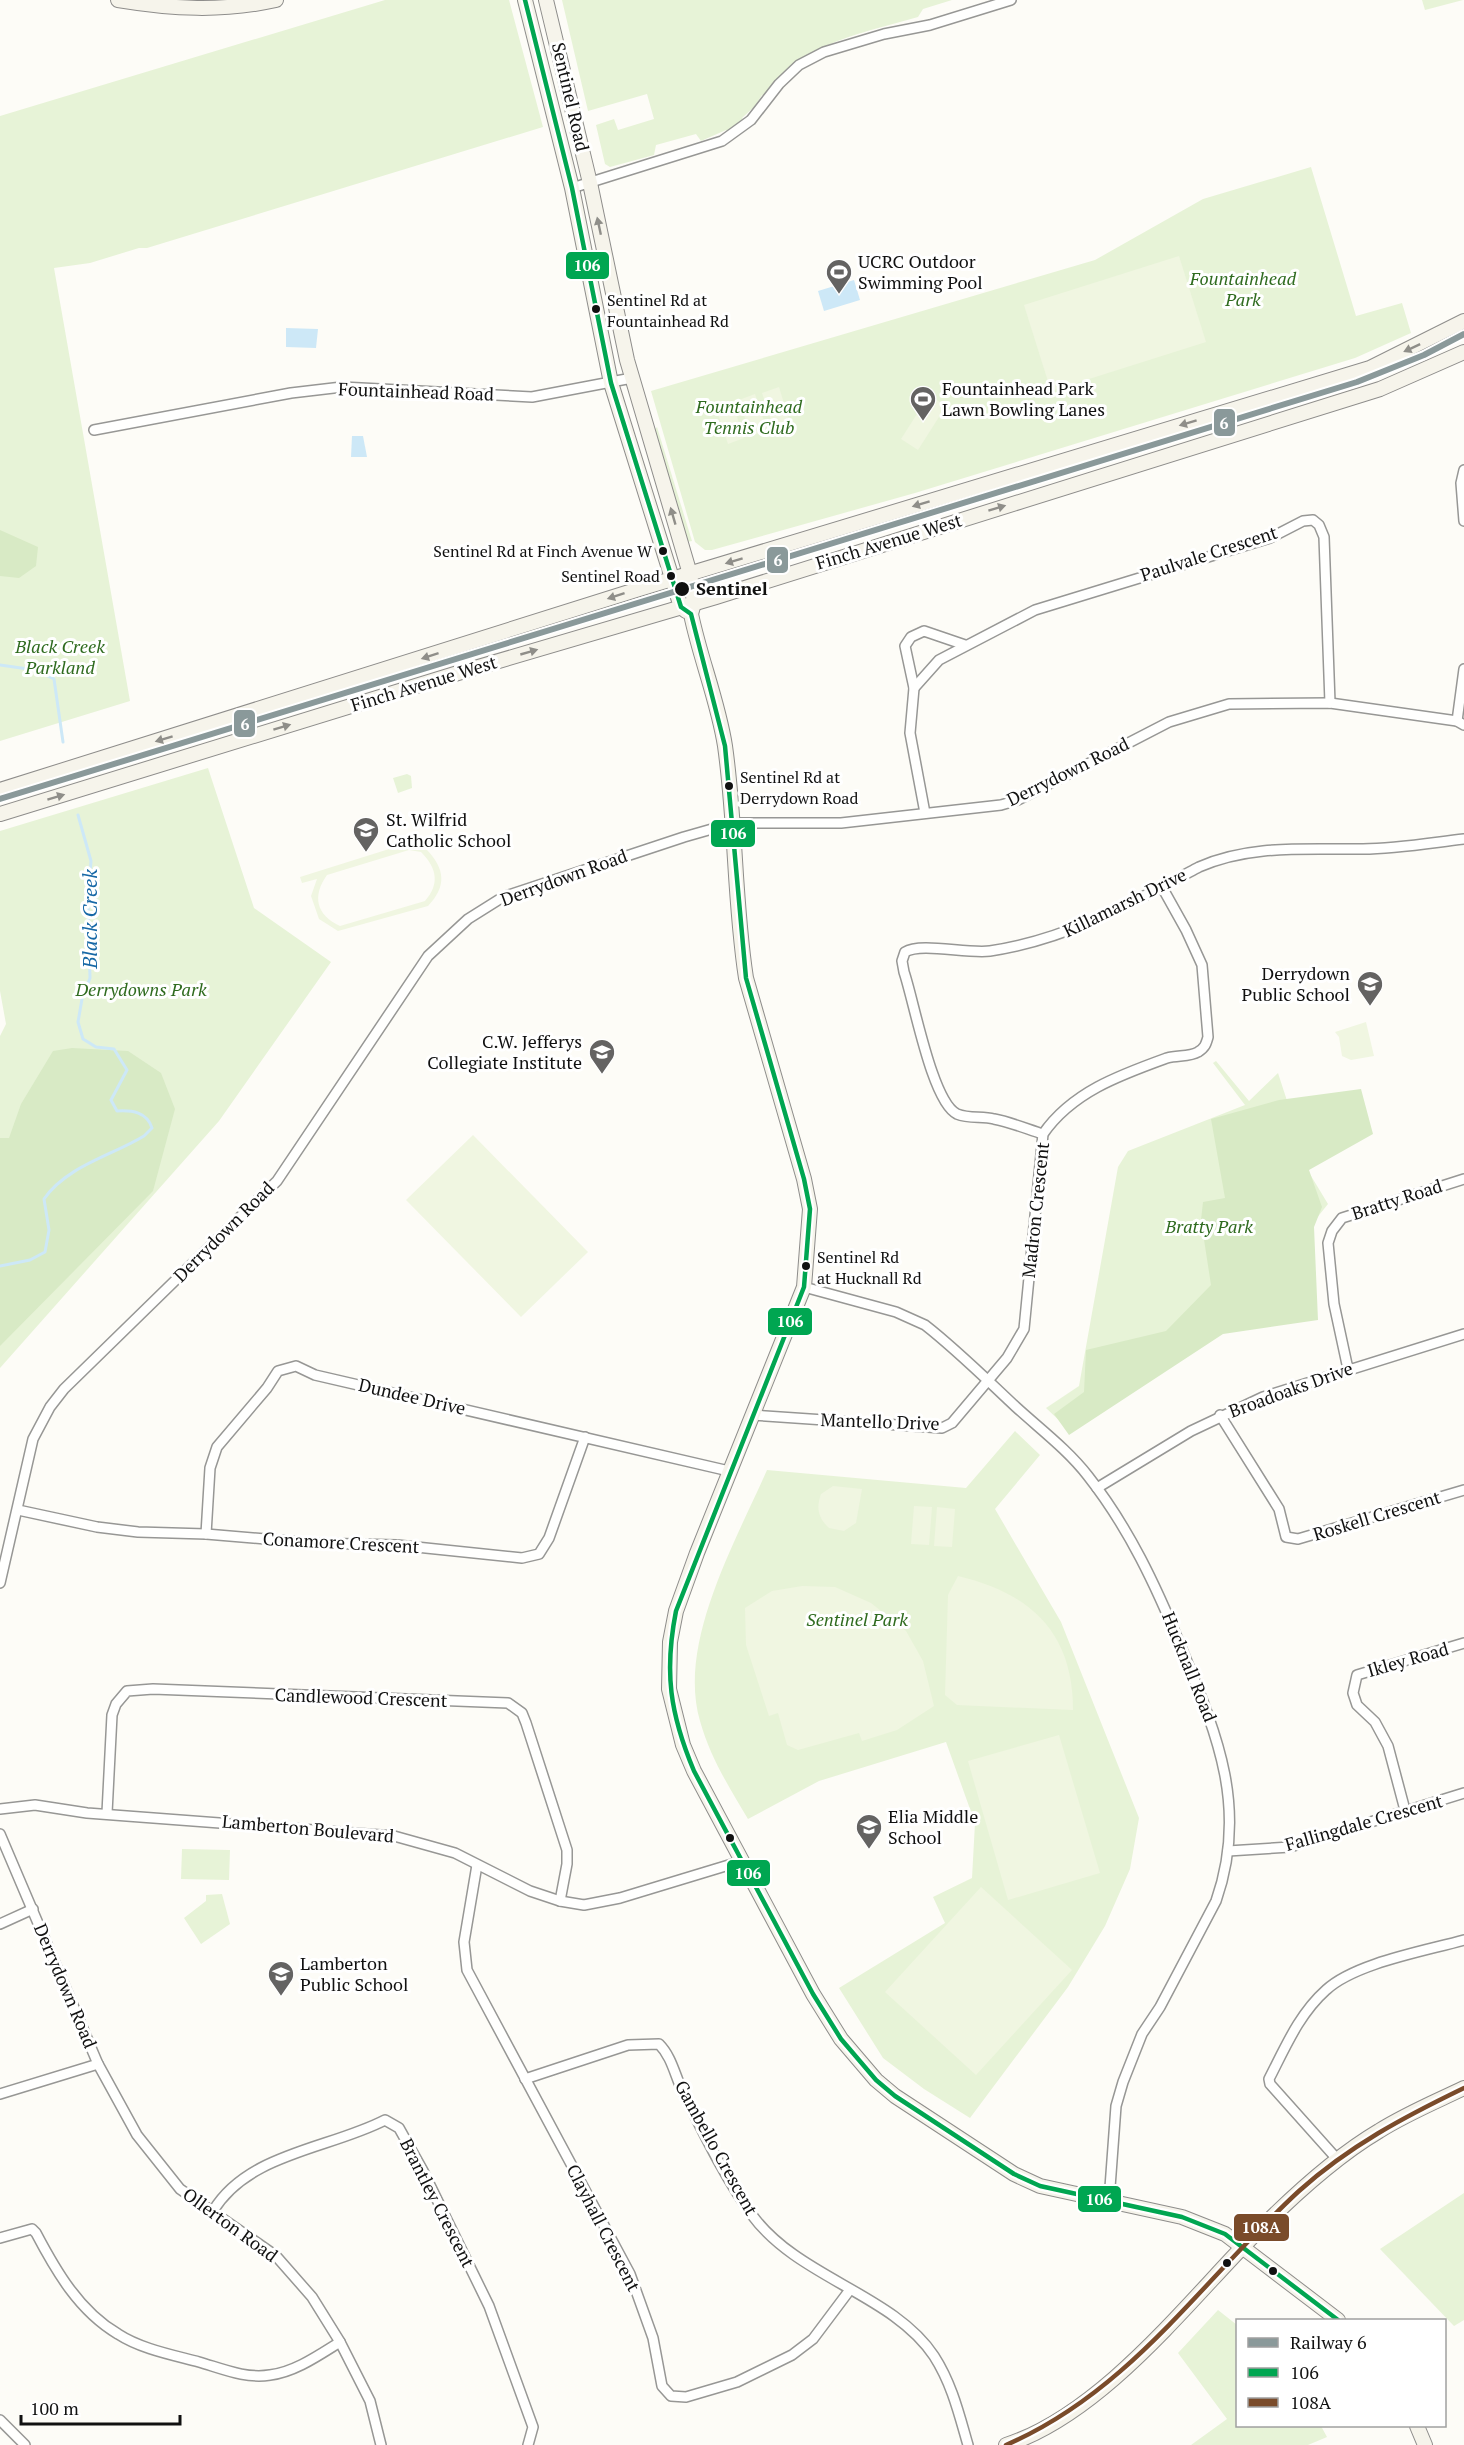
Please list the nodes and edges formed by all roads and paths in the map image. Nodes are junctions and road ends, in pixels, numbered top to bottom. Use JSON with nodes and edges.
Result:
{"nodes":[{"id":1,"x":118,"y":0,"type":"edge"},
{"id":2,"x":266,"y":0,"type":"edge"},
{"id":3,"x":276,"y":0,"type":"edge"},
{"id":4,"x":525,"y":0,"type":"edge"},
{"id":5,"x":546,"y":0,"type":"edge"},
{"id":6,"x":1011,"y":0,"type":"edge"},
{"id":7,"x":249,"y":6,"type":"junction"},
{"id":8,"x":590,"y":183,"type":"junction"},
{"id":9,"x":572,"y":188,"type":"junction"},
{"id":10,"x":1464,"y":321,"type":"edge"},
{"id":11,"x":1464,"y":352,"type":"edge"},
{"id":12,"x":632,"y":378,"type":"junction"},
{"id":13,"x":611,"y":383,"type":"junction"},
{"id":14,"x":94,"y":430,"type":"dead end"},
{"id":15,"x":1464,"y":470,"type":"edge"},
{"id":16,"x":1464,"y":521,"type":"edge"},
{"id":17,"x":690,"y":574,"type":"junction"},
{"id":18,"x":672,"y":579,"type":"junction"},
{"id":19,"x":688,"y":608,"type":"junction"},
{"id":20,"x":965,"y":645,"type":"junction"},
{"id":21,"x":1464,"y":669,"type":"edge"},
{"id":22,"x":914,"y":688,"type":"junction"},
{"id":23,"x":1330,"y":703,"type":"junction"},
{"id":24,"x":1461,"y":723,"type":"edge"},
{"id":25,"x":0,"y":790,"type":"edge"},
{"id":26,"x":926,"y":813,"type":"junction"},
{"id":27,"x":0,"y":814,"type":"edge"},
{"id":28,"x":733,"y":823,"type":"junction"},
{"id":29,"x":1464,"y":839,"type":"edge"},
{"id":30,"x":1162,"y":887,"type":"junction"},
{"id":31,"x":1043,"y":1134,"type":"junction"},
{"id":32,"x":1464,"y":1179,"type":"edge"},
{"id":33,"x":804,"y":1287,"type":"junction"},
{"id":34,"x":1464,"y":1334,"type":"edge"},
{"id":35,"x":1348,"y":1369,"type":"junction"},
{"id":36,"x":988,"y":1381,"type":"junction"},
{"id":37,"x":752,"y":1415,"type":"junction"},
{"id":38,"x":1220,"y":1415,"type":"junction"},
{"id":39,"x":585,"y":1437,"type":"junction"},
{"id":40,"x":729,"y":1471,"type":"junction"},
{"id":41,"x":1097,"y":1488,"type":"junction"},
{"id":42,"x":1464,"y":1490,"type":"edge"},
{"id":43,"x":18,"y":1510,"type":"junction"},
{"id":44,"x":206,"y":1534,"type":"junction"},
{"id":45,"x":0,"y":1583,"type":"edge"},
{"id":46,"x":1464,"y":1643,"type":"edge"},
{"id":47,"x":1464,"y":1793,"type":"edge"},
{"id":48,"x":0,"y":1809,"type":"edge"},
{"id":49,"x":1405,"y":1810,"type":"junction"},
{"id":50,"x":108,"y":1813,"type":"junction"},
{"id":51,"x":0,"y":1834,"type":"edge"},
{"id":52,"x":1228,"y":1851,"type":"junction"},
{"id":53,"x":742,"y":1861,"type":"junction"},
{"id":54,"x":477,"y":1865,"type":"junction"},
{"id":55,"x":560,"y":1901,"type":"junction"},
{"id":56,"x":33,"y":1909,"type":"junction"},
{"id":57,"x":0,"y":1924,"type":"edge"},
{"id":58,"x":1464,"y":1940,"type":"edge"},
{"id":59,"x":98,"y":2064,"type":"junction"},
{"id":60,"x":525,"y":2079,"type":"junction"},
{"id":61,"x":1464,"y":2088,"type":"edge"},
{"id":62,"x":0,"y":2094,"type":"edge"},
{"id":63,"x":137,"y":2134,"type":"joint"},
{"id":64,"x":1337,"y":2159,"type":"junction"},
{"id":65,"x":1109,"y":2201,"type":"junction"},
{"id":66,"x":213,"y":2211,"type":"junction"},
{"id":67,"x":0,"y":2238,"type":"edge"},
{"id":68,"x":1244,"y":2248,"type":"junction"},
{"id":69,"x":849,"y":2290,"type":"junction"},
{"id":70,"x":1337,"y":2319,"type":"edge"},
{"id":71,"x":340,"y":2342,"type":"junction"},
{"id":72,"x":0,"y":2420,"type":"edge"},
{"id":73,"x":1417,"y":2427,"type":"edge"},
{"id":74,"x":25,"y":2445,"type":"edge"},
{"id":75,"x":381,"y":2445,"type":"edge"},
{"id":76,"x":528,"y":2445,"type":"edge"},
{"id":77,"x":968,"y":2445,"type":"edge"},
{"id":78,"x":1006,"y":2445,"type":"edge"},
{"id":79,"x":1425,"y":2445,"type":"edge"}],
"edges":[{"from":1,"to":7,"type":"street"},
{"from":2,"to":7,"type":"street"},
{"from":3,"to":7,"type":"street"},
{"from":4,"to":9,"type":"street","name":"Sentinel Road"},
{"from":5,"to":8,"type":"street","name":"Sentinel Road"},
{"from":6,"to":8,"type":"street"},
{"from":8,"to":9,"type":"street"},
{"from":12,"to":8,"type":"street","name":"Sentinel Road","one_way":true},
{"from":9,"to":13,"type":"street","name":"Sentinel Road"},
{"from":10,"to":17,"type":"street","name":"Finch Avenue West","one_way":true},
{"from":19,"to":11,"type":"street","name":"Finch Avenue West","one_way":true},
{"from":12,"to":13,"type":"street","name":"Fountainhead Road"},
{"from":17,"to":12,"type":"street","name":"Sentinel Road","one_way":true},
{"from":13,"to":14,"type":"street","name":"Fountainhead Road"},
{"from":13,"to":18,"type":"street","name":"Sentinel Road"},
{"from":15,"to":16,"type":"street"},
{"from":17,"to":18,"type":"street","name":"Finch Avenue West"},
{"from":17,"to":19,"type":"street","name":"Sentinel Road"},
{"from":18,"to":19,"type":"street","name":"Sentinel Road"},
{"from":18,"to":25,"type":"street","name":"Finch Avenue West","one_way":true},
{"from":27,"to":19,"type":"street","name":"Finch Avenue West","one_way":true},
{"from":19,"to":28,"type":"street","name":"Sentinel Road"},
{"from":20,"to":22,"type":"street","name":"Paulvale Crescent"},
{"from":20,"to":22,"type":"street"},
{"from":20,"to":23,"type":"street","name":"Paulvale Crescent"},
{"from":21,"to":24,"type":"street"},
{"from":22,"to":26,"type":"street"},
{"from":23,"to":24,"type":"street","name":"Derrydown Road"},
{"from":23,"to":26,"type":"street","name":"Derrydown Road"},
{"from":26,"to":28,"type":"street","name":"Derrydown Road"},
{"from":28,"to":33,"type":"street","name":"Sentinel Road"},
{"from":28,"to":43,"type":"street","name":"Derrydown Road"},
{"from":29,"to":30,"type":"street","name":"Killamarsh Drive"},
{"from":30,"to":31,"type":"street","name":"Madron Crescent"},
{"from":30,"to":31,"type":"street","name":"Killamarsh Drive"},
{"from":31,"to":36,"type":"street","name":"Madron Crescent"},
{"from":32,"to":35,"type":"street","name":"Bratty Road"},
{"from":33,"to":36,"type":"street","name":"Hucknall Road"},
{"from":33,"to":37,"type":"street","name":"Sentinel Road"},
{"from":34,"to":35,"type":"street","name":"Broadoaks Drive"},
{"from":35,"to":38,"type":"street","name":"Broadoaks Drive"},
{"from":36,"to":37,"type":"street","name":"Mantello Drive"},
{"from":36,"to":41,"type":"street","name":"Hucknall Road"},
{"from":37,"to":40,"type":"street","name":"Sentinel Road"},
{"from":38,"to":41,"type":"street","name":"Broadoaks Drive"},
{"from":38,"to":42,"type":"street","name":"Roskell Crescent"},
{"from":39,"to":40,"type":"street","name":"Dundee Drive"},
{"from":39,"to":44,"type":"street","name":"Conamore Crescent"},
{"from":39,"to":44,"type":"street","name":"Dundee Drive"},
{"from":40,"to":53,"type":"street","name":"Sentinel Road"},
{"from":41,"to":52,"type":"street","name":"Hucknall Road"},
{"from":43,"to":44,"type":"street","name":"Conamore Crescent"},
{"from":43,"to":45,"type":"street","name":"Derrydown Road"},
{"from":46,"to":49,"type":"street","name":"Ikley Road"},
{"from":47,"to":49,"type":"street","name":"Fallingdale Crescent"},
{"from":48,"to":50,"type":"street","name":"Lamberton Boulevard"},
{"from":49,"to":52,"type":"street","name":"Fallingdale Crescent"},
{"from":50,"to":54,"type":"street","name":"Lamberton Boulevard"},
{"from":50,"to":55,"type":"street","name":"Candlewood Crescent"},
{"from":51,"to":56,"type":"street","name":"Derrydown Road"},
{"from":52,"to":65,"type":"street","name":"Hucknall Road"},
{"from":53,"to":55,"type":"street","name":"Lamberton Boulevard"},
{"from":53,"to":65,"type":"street","name":"Sentinel Road"},
{"from":54,"to":55,"type":"street","name":"Lamberton Boulevard"},
{"from":54,"to":60,"type":"street","name":"Clayhall Crescent"},
{"from":56,"to":57,"type":"street"},
{"from":56,"to":59,"type":"street","name":"Derrydown Road"},
{"from":58,"to":64,"type":"street"},
{"from":59,"to":62,"type":"street"},
{"from":59,"to":63,"type":"street","name":"Derrydown Road"},
{"from":60,"to":69,"type":"street","name":"Gambello Crescent"},
{"from":60,"to":69,"type":"street","name":"Clayhall Crescent"},
{"from":61,"to":64,"type":"street"},
{"from":63,"to":66,"type":"street","name":"Ollerton Road"},
{"from":64,"to":68,"type":"street"},
{"from":65,"to":68,"type":"street","name":"Sentinel Road"},
{"from":66,"to":71,"type":"street","name":"Ollerton Road"},
{"from":66,"to":76,"type":"street","name":"Brantley Crescent"},
{"from":67,"to":71,"type":"street"},
{"from":68,"to":70,"type":"street","name":"Sentinel Road"},
{"from":68,"to":78,"type":"street"},
{"from":69,"to":77,"type":"street","name":"Gambello Crescent"},
{"from":71,"to":75,"type":"street","name":"Ollerton Road"},
{"from":72,"to":74,"type":"street"},
{"from":73,"to":79,"type":"street"}]}
